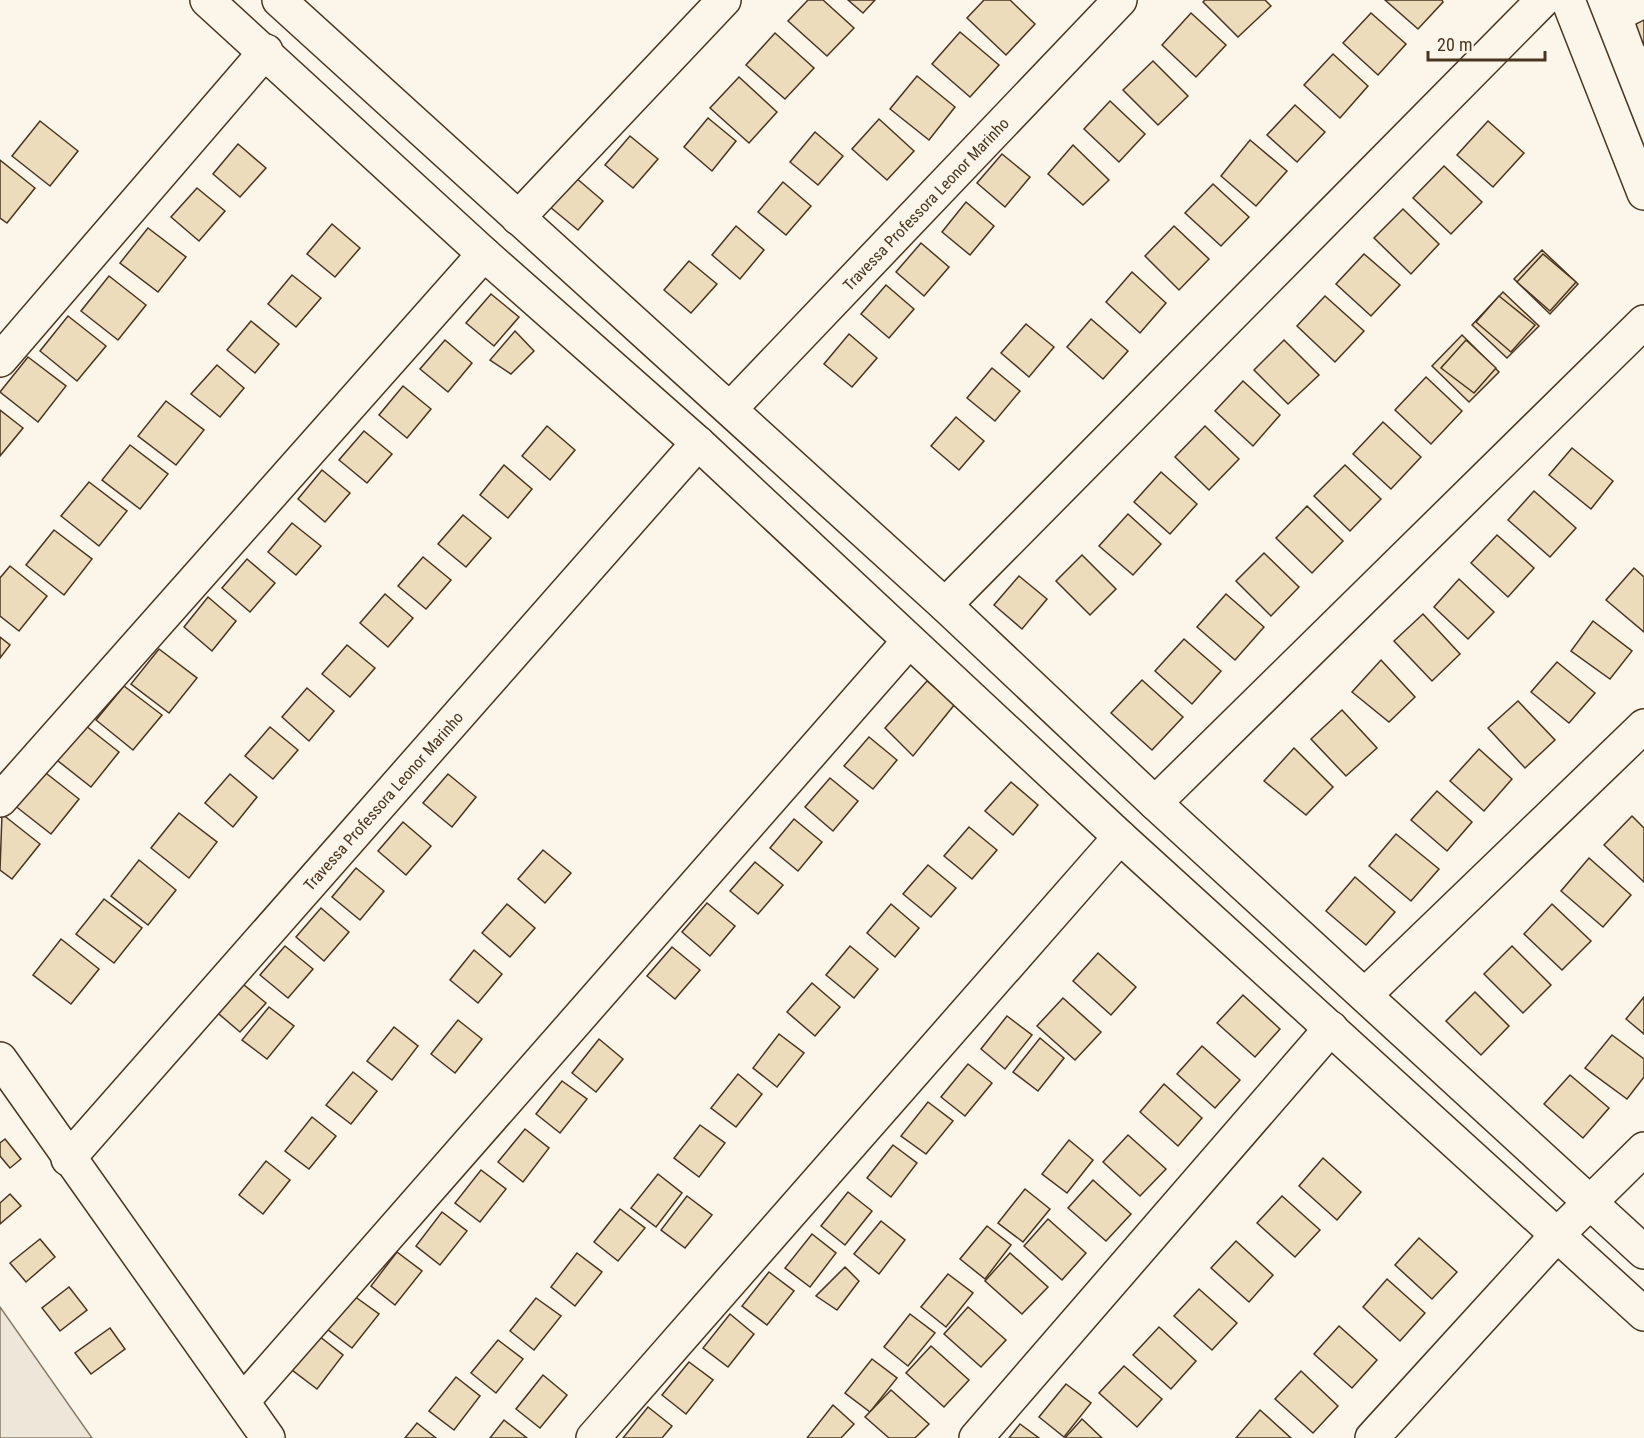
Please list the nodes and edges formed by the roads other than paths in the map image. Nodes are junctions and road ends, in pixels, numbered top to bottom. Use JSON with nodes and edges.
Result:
{"nodes":[{"id":1,"x":207,"y":0,"type":"edge"},
{"id":2,"x":724,"y":0,"type":"edge"},
{"id":3,"x":1120,"y":0,"type":"edge"},
{"id":4,"x":1543,"y":0,"type":"edge"},
{"id":5,"x":1568,"y":0,"type":"edge"},
{"id":6,"x":298,"y":6,"type":"edge"},
{"id":7,"x":266,"y":51,"type":"junction"},
{"id":8,"x":1644,"y":193,"type":"edge"},
{"id":9,"x":518,"y":218,"type":"junction"},
{"id":10,"x":484,"y":254,"type":"junction"},
{"id":11,"x":1644,"y":322,"type":"edge"},
{"id":12,"x":0,"y":360,"type":"edge"},
{"id":13,"x":731,"y":408,"type":"junction"},
{"id":14,"x":698,"y":443,"type":"junction"},
{"id":15,"x":945,"y":604,"type":"junction"},
{"id":16,"x":909,"y":641,"type":"junction"},
{"id":17,"x":1644,"y":726,"type":"edge"},
{"id":18,"x":0,"y":800,"type":"edge"},
{"id":19,"x":1155,"y":803,"type":"junction"},
{"id":20,"x":1120,"y":837,"type":"junction"},
{"id":21,"x":1365,"y":995,"type":"junction"},
{"id":22,"x":1331,"y":1028,"type":"junction"},
{"id":23,"x":0,"y":1059,"type":"edge"},
{"id":24,"x":1644,"y":1149,"type":"edge"},
{"id":25,"x":68,"y":1159,"type":"junction"},
{"id":26,"x":1589,"y":1204,"type":"junction"},
{"id":27,"x":1558,"y":1234,"type":"junction"},
{"id":28,"x":1644,"y":1252,"type":"edge"},
{"id":29,"x":1644,"y":1314,"type":"edge"},
{"id":30,"x":243,"y":1401,"type":"junction"},
{"id":31,"x":268,"y":1438,"type":"edge"},
{"id":32,"x":592,"y":1438,"type":"edge"},
{"id":33,"x":976,"y":1438,"type":"edge"},
{"id":34,"x":1372,"y":1438,"type":"edge"}],
"edges":[{"from":1,"to":7,"type":"street"},
{"from":2,"to":9,"type":"street"},
{"from":3,"to":13,"type":"street","name":"Travessa Professora Leonor Marinho"},
{"from":4,"to":15,"type":"street"},
{"from":5,"to":8,"type":"street"},
{"from":6,"to":9,"type":"street"},
{"from":7,"to":10,"type":"street"},
{"from":7,"to":12,"type":"street"},
{"from":9,"to":13,"type":"street"},
{"from":10,"to":14,"type":"street"},
{"from":10,"to":18,"type":"street"},
{"from":11,"to":19,"type":"street"},
{"from":13,"to":15,"type":"street"},
{"from":14,"to":16,"type":"street"},
{"from":14,"to":25,"type":"street","name":"Travessa Professora Leonor Marinho"},
{"from":15,"to":19,"type":"street"},
{"from":16,"to":20,"type":"street"},
{"from":16,"to":30,"type":"street"},
{"from":17,"to":21,"type":"street"},
{"from":19,"to":21,"type":"street"},
{"from":20,"to":22,"type":"street"},
{"from":20,"to":32,"type":"street"},
{"from":21,"to":26,"type":"street"},
{"from":22,"to":27,"type":"street"},
{"from":22,"to":33,"type":"street"},
{"from":23,"to":25,"type":"street"},
{"from":24,"to":26,"type":"street"},
{"from":25,"to":30,"type":"street"},
{"from":26,"to":27,"type":"street"},
{"from":26,"to":28,"type":"street"},
{"from":27,"to":29,"type":"street"},
{"from":27,"to":34,"type":"street"},
{"from":30,"to":31,"type":"street"}]}
